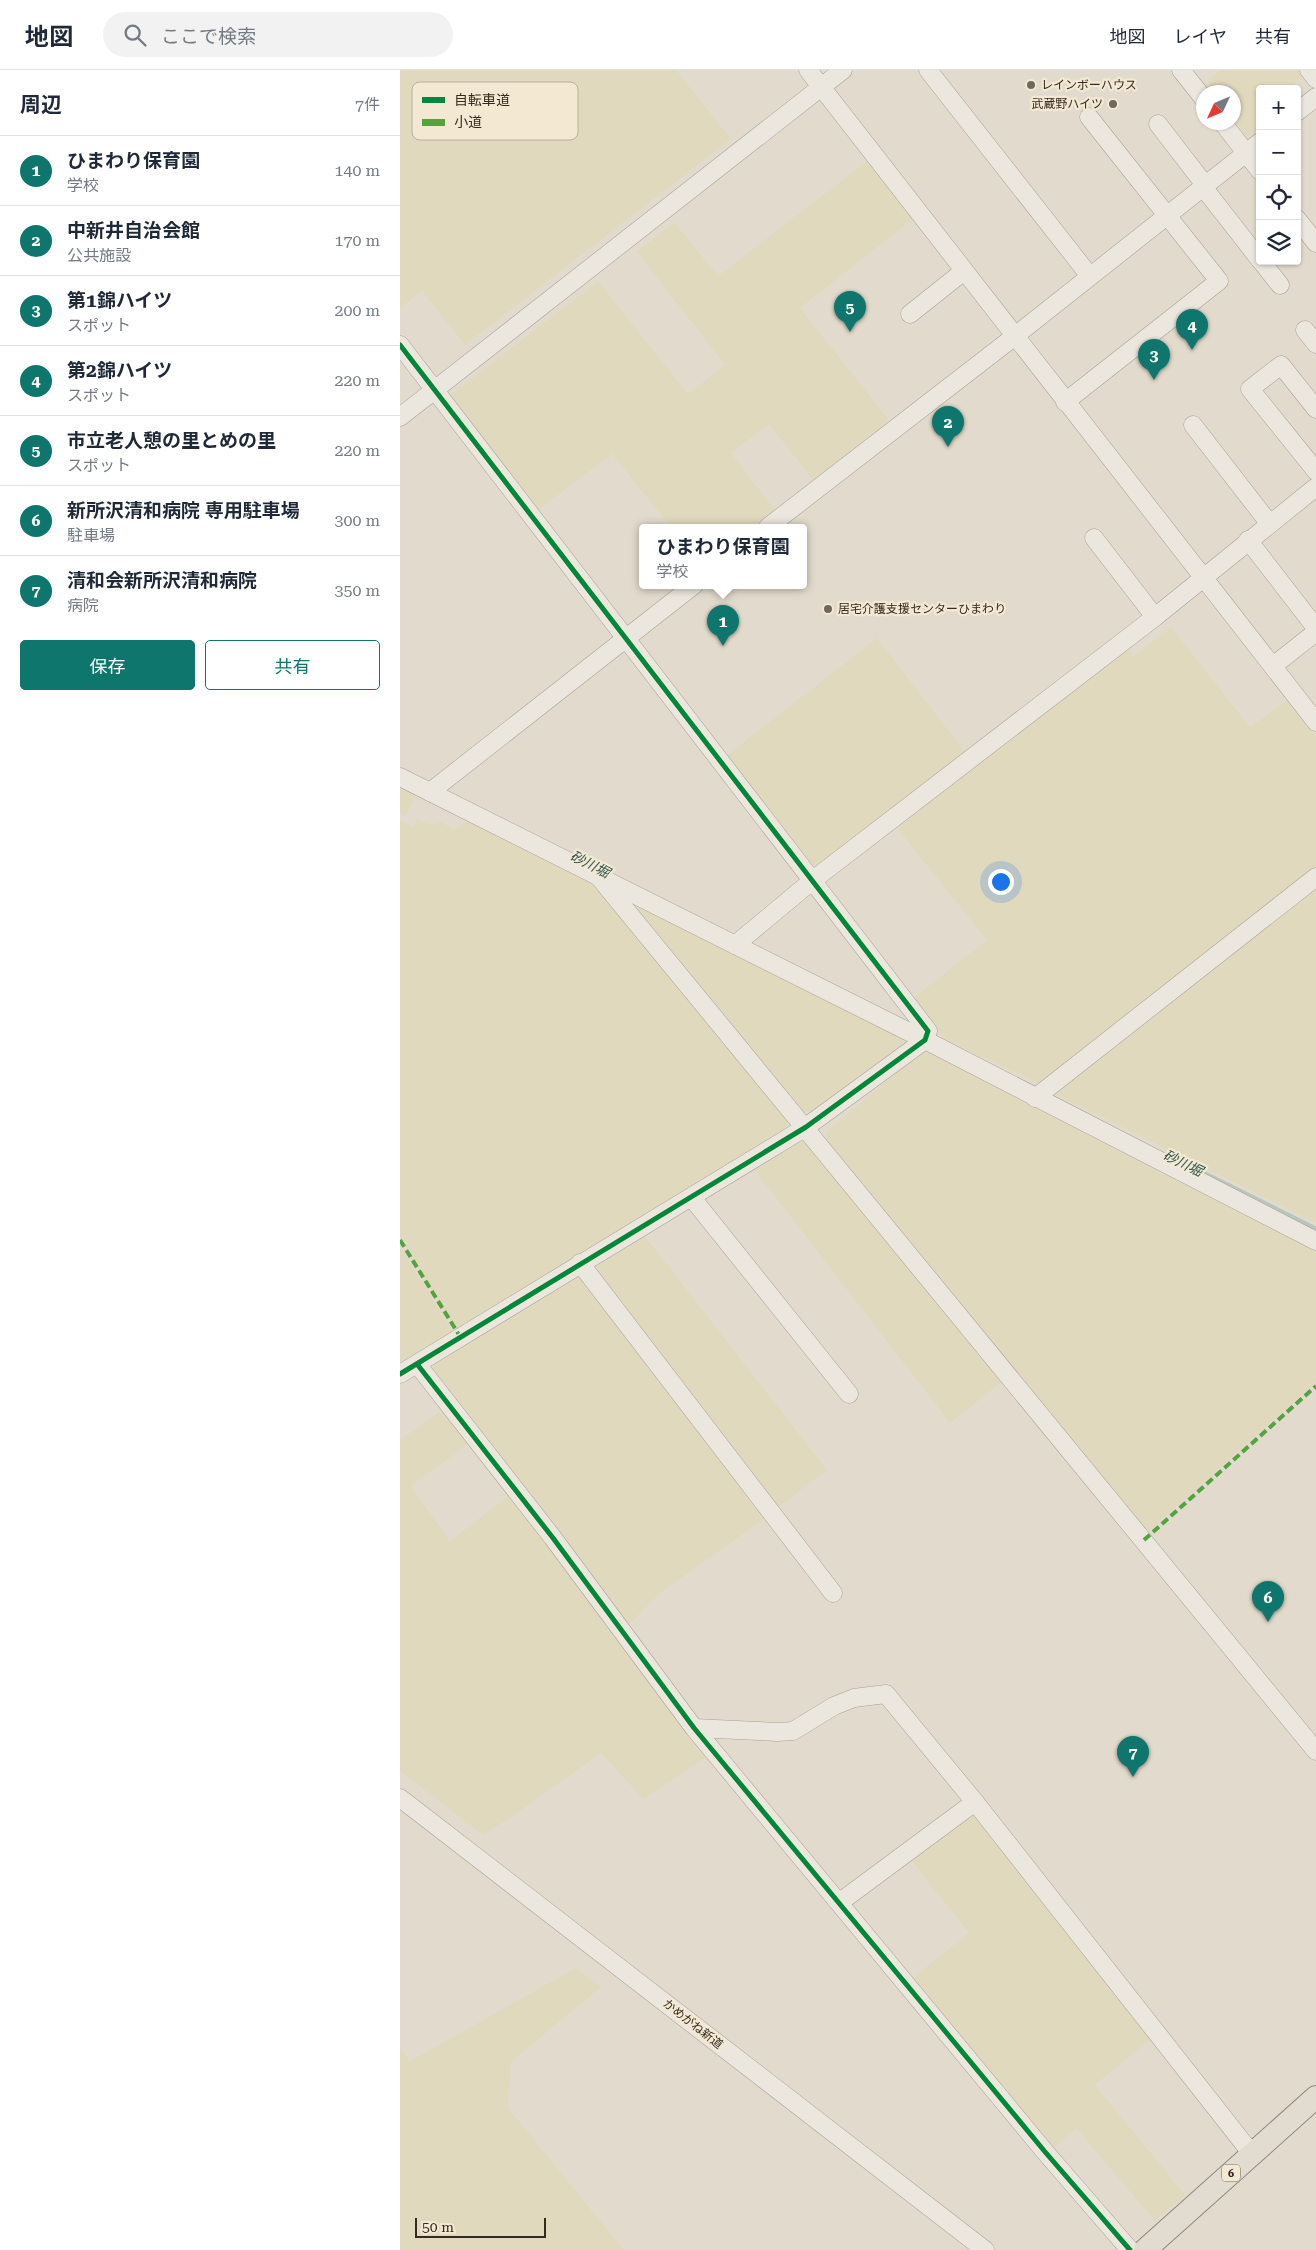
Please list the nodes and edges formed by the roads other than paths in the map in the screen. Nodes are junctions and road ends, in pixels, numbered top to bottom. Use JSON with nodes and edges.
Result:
{"nodes":[{"id":1,"x":808,"y":70,"type":"edge"},
{"id":2,"x":843,"y":70,"type":"edge"},
{"id":3,"x":928,"y":70,"type":"edge"},
{"id":4,"x":1182,"y":70,"type":"edge"},
{"id":5,"x":1309,"y":70,"type":"edge"},
{"id":6,"x":1316,"y":79,"type":"edge"},
{"id":7,"x":821,"y":87,"type":"junction"},
{"id":8,"x":1196,"y":88,"type":"edge"},
{"id":9,"x":1316,"y":98,"type":"edge"},
{"id":10,"x":1301,"y":109,"type":"edge"},
{"id":11,"x":1089,"y":117,"type":"dead end"},
{"id":12,"x":1158,"y":124,"type":"dead end"},
{"id":13,"x":1228,"y":130,"type":"edge"},
{"id":14,"x":1256,"y":145,"type":"edge"},
{"id":15,"x":1245,"y":153,"type":"junction"},
{"id":16,"x":1256,"y":166,"type":"edge"},
{"id":17,"x":1204,"y":186,"type":"junction"},
{"id":18,"x":1167,"y":216,"type":"junction"},
{"id":19,"x":1298,"y":220,"type":"edge"},
{"id":20,"x":1316,"y":243,"type":"edge"},
{"id":21,"x":1256,"y":255,"type":"edge"},
{"id":22,"x":1264,"y":265,"type":"edge"},
{"id":23,"x":964,"y":271,"type":"junction"},
{"id":24,"x":1089,"y":275,"type":"junction"},
{"id":25,"x":1280,"y":285,"type":"dead end"},
{"id":26,"x":910,"y":314,"type":"dead end"},
{"id":27,"x":1015,"y":336,"type":"junction"},
{"id":28,"x":400,"y":345,"type":"edge"},
{"id":29,"x":434,"y":390,"type":"junction"},
{"id":30,"x":1065,"y":402,"type":"junction"},
{"id":31,"x":1316,"y":409,"type":"edge"},
{"id":32,"x":400,"y":417,"type":"edge"},
{"id":33,"x":1193,"y":425,"type":"dead end"},
{"id":34,"x":1316,"y":471,"type":"edge"},
{"id":35,"x":1316,"y":487,"type":"edge"},
{"id":36,"x":1269,"y":522,"type":"junction"},
{"id":37,"x":772,"y":524,"type":"edge"},
{"id":38,"x":1094,"y":538,"type":"dead end"},
{"id":39,"x":1248,"y":540,"type":"junction"},
{"id":40,"x":1203,"y":576,"type":"junction"},
{"id":41,"x":689,"y":589,"type":"edge"},
{"id":42,"x":1155,"y":617,"type":"junction"},
{"id":43,"x":1316,"y":628,"type":"edge"},
{"id":44,"x":1316,"y":632,"type":"edge"},
{"id":45,"x":626,"y":638,"type":"junction"},
{"id":46,"x":1273,"y":666,"type":"junction"},
{"id":47,"x":1316,"y":722,"type":"edge"},
{"id":48,"x":400,"y":777,"type":"edge"},
{"id":49,"x":430,"y":792,"type":"junction"},
{"id":50,"x":598,"y":876,"type":"junction"},
{"id":51,"x":1316,"y":877,"type":"edge"},
{"id":52,"x":813,"y":880,"type":"junction"},
{"id":53,"x":735,"y":945,"type":"junction"},
{"id":54,"x":925,"y":1040,"type":"junction"},
{"id":55,"x":1035,"y":1098,"type":"junction"},
{"id":56,"x":806,"y":1127,"type":"junction"},
{"id":57,"x":692,"y":1198,"type":"junction"},
{"id":58,"x":1316,"y":1241,"type":"edge"},
{"id":59,"x":580,"y":1263,"type":"junction"},
{"id":60,"x":418,"y":1364,"type":"junction"},
{"id":61,"x":400,"y":1374,"type":"edge"},
{"id":62,"x":849,"y":1394,"type":"dead end"},
{"id":63,"x":833,"y":1593,"type":"dead end"},
{"id":64,"x":694,"y":1728,"type":"junction"},
{"id":65,"x":1316,"y":1751,"type":"edge"},
{"id":66,"x":400,"y":1798,"type":"edge"},
{"id":67,"x":975,"y":1802,"type":"junction"},
{"id":68,"x":840,"y":1902,"type":"junction"},
{"id":69,"x":1316,"y":2097,"type":"edge"},
{"id":70,"x":1252,"y":2154,"type":"junction"},
{"id":71,"x":985,"y":2250,"type":"edge"},
{"id":72,"x":1130,"y":2250,"type":"edge"},
{"id":73,"x":1146,"y":2250,"type":"edge"}],
"edges":[{"from":1,"to":7,"type":"street"},
{"from":2,"to":7,"type":"street"},
{"from":3,"to":24,"type":"street"},
{"from":4,"to":8,"type":"street"},
{"from":5,"to":6,"type":"street"},
{"from":7,"to":23,"type":"street"},
{"from":7,"to":29,"type":"street"},
{"from":9,"to":10,"type":"street"},
{"from":11,"to":18,"type":"street"},
{"from":12,"to":17,"type":"street"},
{"from":13,"to":15,"type":"street"},
{"from":14,"to":15,"type":"street"},
{"from":15,"to":16,"type":"street"},
{"from":15,"to":17,"type":"street"},
{"from":17,"to":18,"type":"street"},
{"from":17,"to":21,"type":"street"},
{"from":18,"to":24,"type":"street"},
{"from":18,"to":30,"type":"street"},
{"from":19,"to":20,"type":"street"},
{"from":22,"to":25,"type":"street"},
{"from":23,"to":26,"type":"street"},
{"from":23,"to":27,"type":"street"},
{"from":24,"to":27,"type":"street"},
{"from":27,"to":30,"type":"street"},
{"from":27,"to":37,"type":"street"},
{"from":28,"to":29,"type":"street"},
{"from":29,"to":32,"type":"street"},
{"from":29,"to":45,"type":"street"},
{"from":30,"to":40,"type":"street"},
{"from":31,"to":34,"type":"street"},
{"from":33,"to":36,"type":"street"},
{"from":35,"to":36,"type":"street"},
{"from":36,"to":39,"type":"street"},
{"from":38,"to":42,"type":"street"},
{"from":39,"to":40,"type":"street"},
{"from":39,"to":43,"type":"street"},
{"from":40,"to":42,"type":"street"},
{"from":40,"to":46,"type":"street"},
{"from":41,"to":45,"type":"street"},
{"from":42,"to":52,"type":"street"},
{"from":44,"to":46,"type":"street"},
{"from":45,"to":49,"type":"street"},
{"from":45,"to":52,"type":"street"},
{"from":46,"to":47,"type":"street"},
{"from":48,"to":49,"type":"street"},
{"from":49,"to":50,"type":"street"},
{"from":50,"to":53,"type":"street"},
{"from":50,"to":56,"type":"street"},
{"from":51,"to":55,"type":"street"},
{"from":52,"to":53,"type":"street"},
{"from":52,"to":54,"type":"street"},
{"from":53,"to":54,"type":"street"},
{"from":54,"to":55,"type":"street"},
{"from":54,"to":56,"type":"street"},
{"from":55,"to":58,"type":"street"},
{"from":56,"to":57,"type":"street"},
{"from":56,"to":65,"type":"street"},
{"from":57,"to":59,"type":"street"},
{"from":57,"to":62,"type":"street"},
{"from":59,"to":60,"type":"street"},
{"from":59,"to":63,"type":"street"},
{"from":60,"to":61,"type":"street"},
{"from":60,"to":64,"type":"street"},
{"from":64,"to":67,"type":"street"},
{"from":64,"to":68,"type":"street"},
{"from":66,"to":71,"type":"street","name":"かめがね新道"},
{"from":67,"to":68,"type":"street"},
{"from":67,"to":70,"type":"street"},
{"from":68,"to":72,"type":"street"},
{"from":69,"to":70,"type":"main road","number":"6"},
{"from":70,"to":73,"type":"main road","number":"6"}]}
